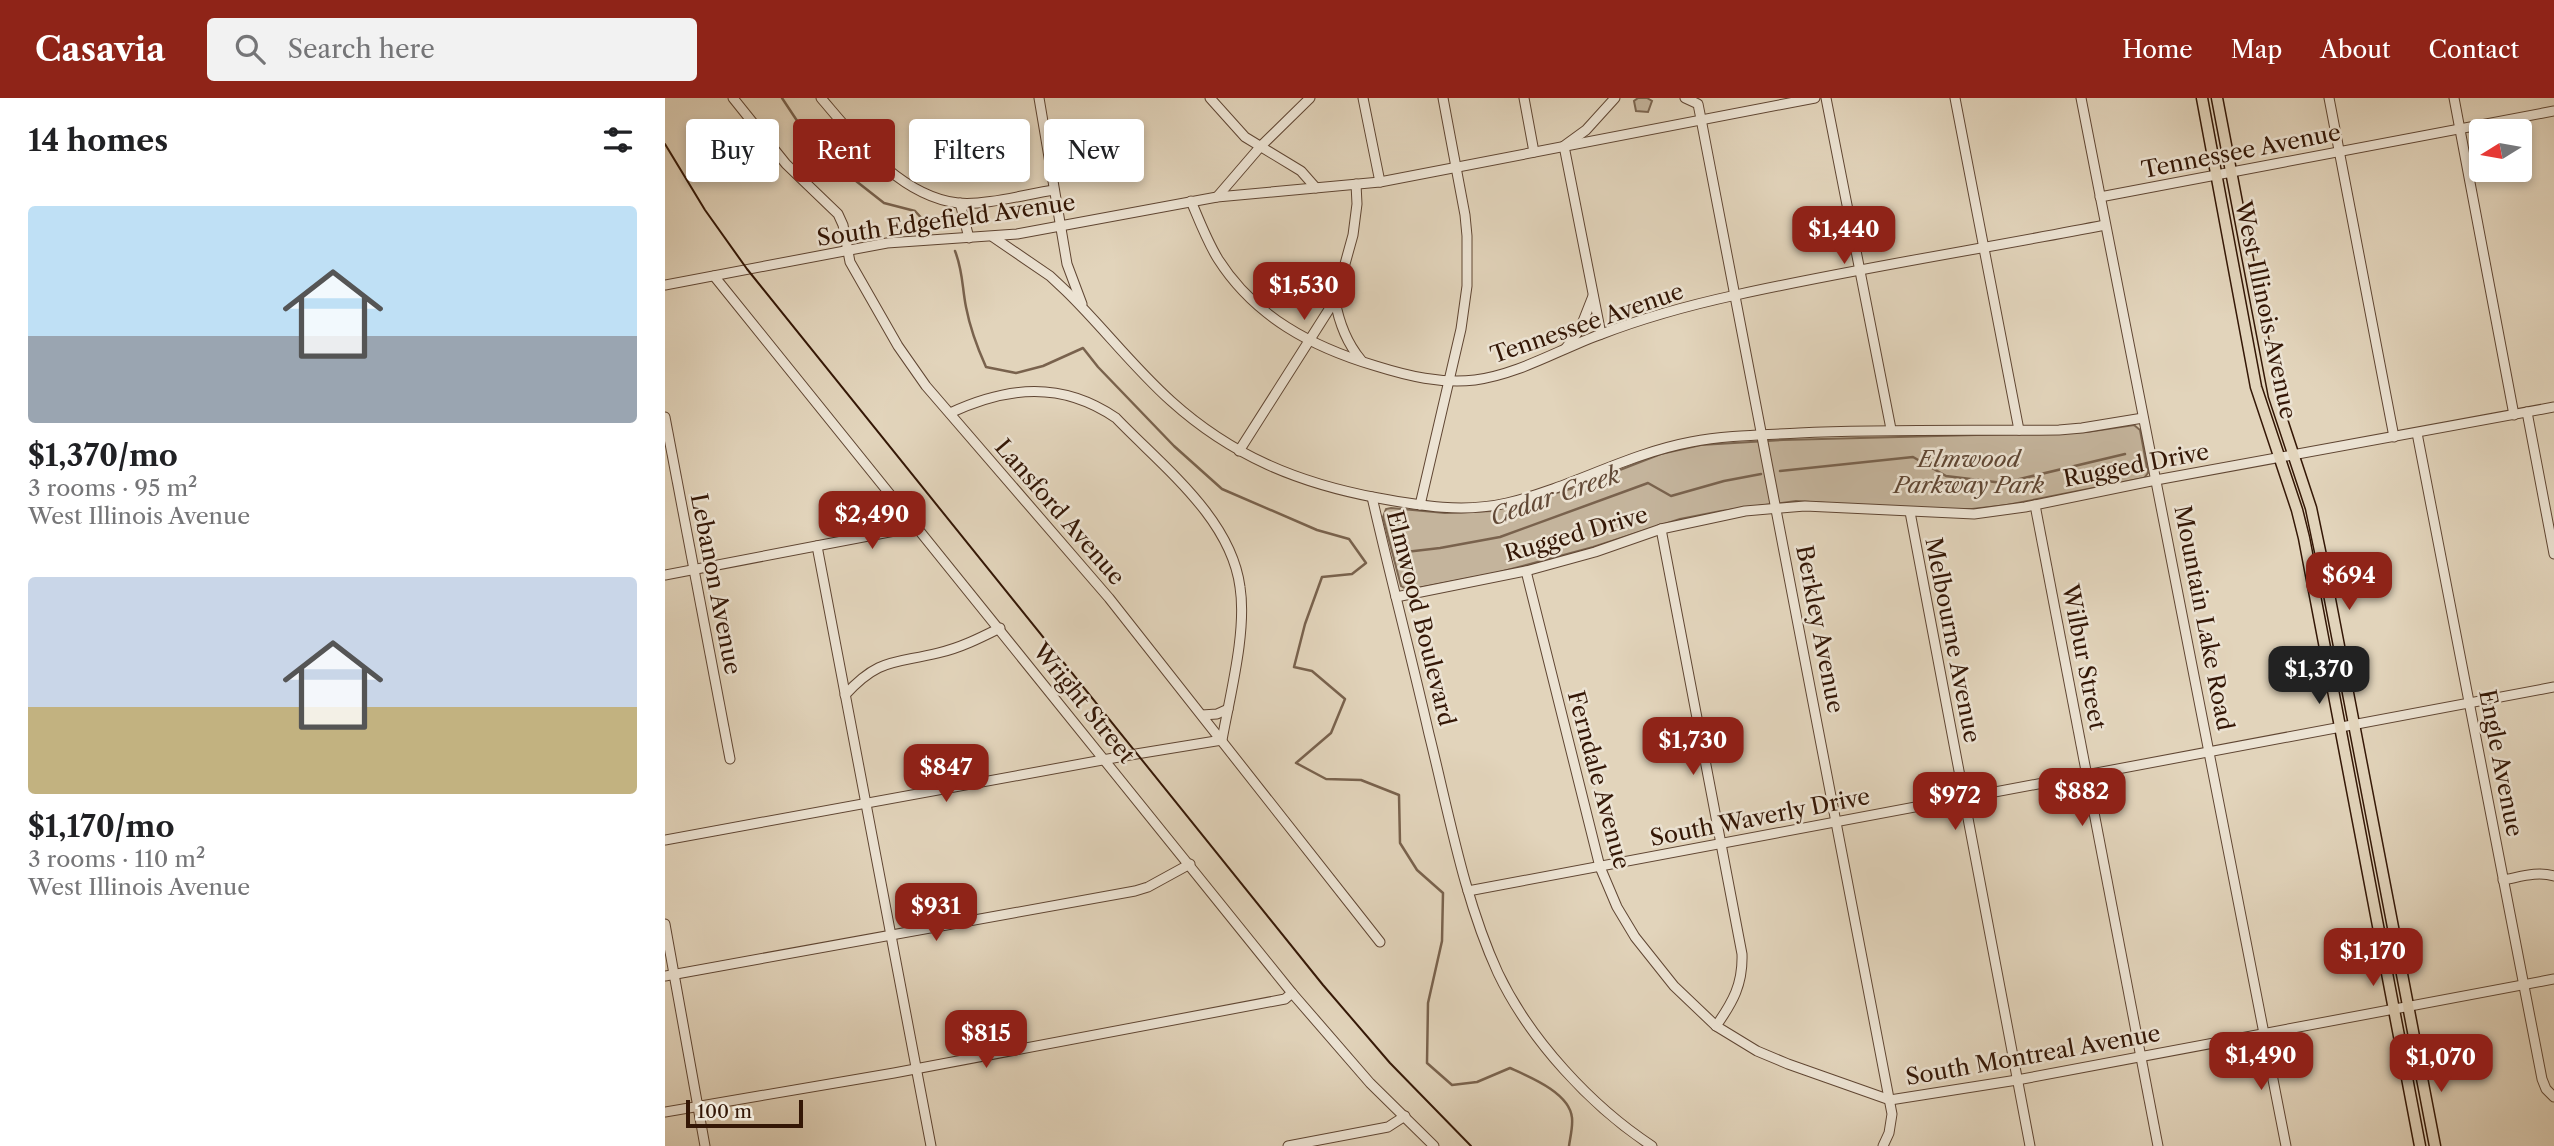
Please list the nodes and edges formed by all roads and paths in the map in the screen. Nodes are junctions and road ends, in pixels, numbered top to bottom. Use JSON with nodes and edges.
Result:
{"nodes":[{"id":1,"x":733,"y":98,"type":"edge"},
{"id":2,"x":821,"y":98,"type":"edge"},
{"id":3,"x":1039,"y":98,"type":"edge"},
{"id":4,"x":1210,"y":98,"type":"edge"},
{"id":5,"x":1310,"y":98,"type":"edge"},
{"id":6,"x":1363,"y":98,"type":"edge"},
{"id":7,"x":1443,"y":98,"type":"edge"},
{"id":8,"x":1524,"y":98,"type":"edge"},
{"id":9,"x":1615,"y":98,"type":"edge"},
{"id":10,"x":1685,"y":98,"type":"edge"},
{"id":11,"x":1815,"y":98,"type":"edge"},
{"id":12,"x":1826,"y":98,"type":"edge"},
{"id":13,"x":1955,"y":98,"type":"edge"},
{"id":14,"x":2081,"y":98,"type":"edge"},
{"id":15,"x":2202,"y":98,"type":"edge"},
{"id":16,"x":2217,"y":98,"type":"edge"},
{"id":17,"x":2329,"y":98,"type":"edge"},
{"id":18,"x":2454,"y":98,"type":"edge"},
{"id":19,"x":2554,"y":111,"type":"edge"},
{"id":20,"x":1701,"y":119,"type":"junction"},
{"id":21,"x":2460,"y":129,"type":"junction"},
{"id":22,"x":1564,"y":146,"type":"junction"},
{"id":23,"x":1260,"y":147,"type":"junction"},
{"id":24,"x":1534,"y":152,"type":"junction"},
{"id":25,"x":2339,"y":152,"type":"junction"},
{"id":26,"x":1457,"y":167,"type":"junction"},
{"id":27,"x":2231,"y":172,"type":"junction"},
{"id":28,"x":2216,"y":175,"type":"junction"},
{"id":29,"x":1380,"y":182,"type":"junction"},
{"id":30,"x":1356,"y":184,"type":"junction"},
{"id":31,"x":1316,"y":188,"type":"junction"},
{"id":32,"x":1054,"y":190,"type":"junction"},
{"id":33,"x":1217,"y":197,"type":"junction"},
{"id":34,"x":2100,"y":197,"type":"junction"},
{"id":35,"x":1191,"y":201,"type":"junction"},
{"id":36,"x":960,"y":203,"type":"junction"},
{"id":37,"x":2105,"y":225,"type":"junction"},
{"id":38,"x":1060,"y":226,"type":"junction"},
{"id":39,"x":993,"y":237,"type":"junction"},
{"id":40,"x":968,"y":238,"type":"junction"},
{"id":41,"x":1983,"y":248,"type":"junction"},
{"id":42,"x":847,"y":250,"type":"junction"},
{"id":43,"x":1860,"y":271,"type":"junction"},
{"id":44,"x":714,"y":276,"type":"junction"},
{"id":45,"x":665,"y":285,"type":"edge"},
{"id":46,"x":1594,"y":295,"type":"junction"},
{"id":47,"x":1735,"y":295,"type":"junction"},
{"id":48,"x":1335,"y":300,"type":"junction"},
{"id":49,"x":1084,"y":309,"type":"junction"},
{"id":50,"x":2258,"y":314,"type":"junction"},
{"id":51,"x":2243,"y":317,"type":"junction"},
{"id":52,"x":1601,"y":334,"type":"junction"},
{"id":53,"x":1309,"y":341,"type":"junction"},
{"id":54,"x":1566,"y":348,"type":"junction"},
{"id":55,"x":1362,"y":362,"type":"junction"},
{"id":56,"x":1449,"y":381,"type":"junction"},
{"id":57,"x":2554,"y":407,"type":"edge"},
{"id":58,"x":2527,"y":412,"type":"junction"},
{"id":59,"x":950,"y":413,"type":"junction"},
{"id":60,"x":2515,"y":415,"type":"junction"},
{"id":61,"x":665,"y":416,"type":"edge"},
{"id":62,"x":2143,"y":418,"type":"junction"},
{"id":63,"x":1891,"y":429,"type":"junction"},
{"id":64,"x":2019,"y":430,"type":"junction"},
{"id":65,"x":2417,"y":433,"type":"junction"},
{"id":66,"x":1763,"y":435,"type":"junction"},
{"id":67,"x":2394,"y":438,"type":"junction"},
{"id":68,"x":1239,"y":451,"type":"junction"},
{"id":69,"x":2294,"y":456,"type":"junction"},
{"id":70,"x":2278,"y":457,"type":"junction"},
{"id":71,"x":2156,"y":480,"type":"junction"},
{"id":72,"x":1372,"y":497,"type":"junction"},
{"id":73,"x":1420,"y":505,"type":"junction"},
{"id":74,"x":2035,"y":505,"type":"junction"},
{"id":75,"x":1777,"y":507,"type":"junction"},
{"id":76,"x":1910,"y":512,"type":"junction"},
{"id":77,"x":916,"y":524,"type":"junction"},
{"id":78,"x":1661,"y":529,"type":"junction"},
{"id":79,"x":817,"y":546,"type":"junction"},
{"id":80,"x":2554,"y":554,"type":"edge"},
{"id":81,"x":694,"y":569,"type":"junction"},
{"id":82,"x":1526,"y":571,"type":"junction"},
{"id":83,"x":665,"y":575,"type":"edge"},
{"id":84,"x":2329,"y":594,"type":"junction"},
{"id":85,"x":2315,"y":596,"type":"junction"},
{"id":86,"x":1396,"y":597,"type":"junction"},
{"id":87,"x":1000,"y":628,"type":"junction"},
{"id":88,"x":2554,"y":687,"type":"edge"},
{"id":89,"x":845,"y":695,"type":"junction"},
{"id":90,"x":2470,"y":702,"type":"junction"},
{"id":91,"x":1228,"y":709,"type":"junction"},
{"id":92,"x":1202,"y":715,"type":"junction"},
{"id":93,"x":2354,"y":724,"type":"junction"},
{"id":94,"x":2339,"y":727,"type":"junction"},
{"id":95,"x":1222,"y":740,"type":"junction"},
{"id":96,"x":2210,"y":751,"type":"junction"},
{"id":97,"x":730,"y":759,"type":"dead end"},
{"id":98,"x":1104,"y":760,"type":"junction"},
{"id":99,"x":2087,"y":775,"type":"junction"},
{"id":100,"x":1964,"y":797,"type":"junction"},
{"id":101,"x":865,"y":804,"type":"junction"},
{"id":102,"x":1837,"y":821,"type":"junction"},
{"id":103,"x":665,"y":840,"type":"edge"},
{"id":104,"x":1721,"y":843,"type":"junction"},
{"id":105,"x":1190,"y":864,"type":"junction"},
{"id":106,"x":2381,"y":864,"type":"junction"},
{"id":107,"x":1600,"y":867,"type":"junction"},
{"id":108,"x":2366,"y":867,"type":"junction"},
{"id":109,"x":2554,"y":876,"type":"edge"},
{"id":110,"x":2503,"y":880,"type":"junction"},
{"id":111,"x":1468,"y":891,"type":"junction"},
{"id":112,"x":665,"y":924,"type":"edge"},
{"id":113,"x":890,"y":937,"type":"junction"},
{"id":114,"x":1380,"y":942,"type":"dead end"},
{"id":115,"x":669,"y":975,"type":"edge"},
{"id":116,"x":2554,"y":979,"type":"edge"},
{"id":117,"x":2524,"y":985,"type":"junction"},
{"id":118,"x":1292,"y":993,"type":"junction"},
{"id":119,"x":2409,"y":1007,"type":"junction"},
{"id":120,"x":2393,"y":1010,"type":"junction"},
{"id":121,"x":1716,"y":1026,"type":"junction"},
{"id":122,"x":2264,"y":1032,"type":"junction"},
{"id":123,"x":2141,"y":1055,"type":"junction"},
{"id":124,"x":916,"y":1068,"type":"junction"},
{"id":125,"x":2017,"y":1080,"type":"junction"},
{"id":126,"x":2554,"y":1097,"type":"edge"},
{"id":127,"x":1890,"y":1100,"type":"junction"},
{"id":128,"x":699,"y":1106,"type":"junction"},
{"id":129,"x":665,"y":1112,"type":"edge"},
{"id":130,"x":1405,"y":1116,"type":"junction"},
{"id":131,"x":705,"y":1146,"type":"edge"},
{"id":132,"x":931,"y":1146,"type":"edge"},
{"id":133,"x":1288,"y":1146,"type":"edge"},
{"id":134,"x":1434,"y":1146,"type":"edge"},
{"id":135,"x":1652,"y":1146,"type":"edge"},
{"id":136,"x":1883,"y":1146,"type":"edge"},
{"id":137,"x":2030,"y":1146,"type":"edge"},
{"id":138,"x":2158,"y":1146,"type":"edge"},
{"id":139,"x":2286,"y":1146,"type":"edge"},
{"id":140,"x":2420,"y":1146,"type":"edge"},
{"id":141,"x":2435,"y":1146,"type":"edge"}],
"edges":[{"from":1,"to":42,"type":"street","name":"Lansford Avenue"},
{"from":2,"to":36,"type":"street"},
{"from":3,"to":32,"type":"street"},
{"from":4,"to":23,"type":"street"},
{"from":5,"to":23,"type":"street"},
{"from":6,"to":29,"type":"street"},
{"from":7,"to":26,"type":"street"},
{"from":8,"to":24,"type":"street"},
{"from":9,"to":22,"type":"street","name":"South Edgefield Avenue"},
{"from":10,"to":20,"type":"street"},
{"from":11,"to":20,"type":"street","name":"South Edgefield Avenue"},
{"from":12,"to":43,"type":"street"},
{"from":13,"to":41,"type":"street"},
{"from":14,"to":34,"type":"street","name":"Mountain Lake Road"},
{"from":15,"to":28,"type":"main road","name":"West Illinois Avenue"},
{"from":16,"to":27,"type":"main road","name":"West Illinois Avenue"},
{"from":17,"to":25,"type":"street"},
{"from":18,"to":21,"type":"street"},
{"from":19,"to":21,"type":"street","name":"Tennessee Avenue"},
{"from":20,"to":22,"type":"street","name":"South Edgefield Avenue"},
{"from":20,"to":47,"type":"street","name":"Berkley Avenue"},
{"from":21,"to":25,"type":"street","name":"Tennessee Avenue"},
{"from":21,"to":60,"type":"street"},
{"from":22,"to":24,"type":"street","name":"South Edgefield Avenue"},
{"from":22,"to":46,"type":"street"},
{"from":23,"to":31,"type":"street"},
{"from":23,"to":33,"type":"street"},
{"from":24,"to":26,"type":"street","name":"South Edgefield Avenue"},
{"from":25,"to":27,"type":"street","name":"Tennessee Avenue"},
{"from":25,"to":67,"type":"street"},
{"from":26,"to":29,"type":"street","name":"South Edgefield Avenue"},
{"from":26,"to":56,"type":"street"},
{"from":27,"to":28,"type":"street","name":"Tennessee Avenue"},
{"from":27,"to":50,"type":"main road","name":"West Illinois Avenue"},
{"from":28,"to":34,"type":"street","name":"Tennessee Avenue"},
{"from":28,"to":51,"type":"main road","name":"West Illinois Avenue"},
{"from":29,"to":30,"type":"street","name":"South Edgefield Avenue"},
{"from":30,"to":31,"type":"street","name":"South Edgefield Avenue"},
{"from":30,"to":48,"type":"street"},
{"from":31,"to":33,"type":"street","name":"South Edgefield Avenue"},
{"from":32,"to":36,"type":"street"},
{"from":32,"to":38,"type":"street"},
{"from":33,"to":35,"type":"street","name":"South Edgefield Avenue"},
{"from":34,"to":37,"type":"street","name":"Mountain Lake Road"},
{"from":35,"to":38,"type":"street","name":"South Edgefield Avenue"},
{"from":35,"to":53,"type":"street","name":"Tennessee Avenue"},
{"from":36,"to":40,"type":"street"},
{"from":37,"to":41,"type":"street","name":"Tennessee Avenue"},
{"from":37,"to":62,"type":"street","name":"Mountain Lake Road"},
{"from":38,"to":39,"type":"street","name":"South Edgefield Avenue"},
{"from":38,"to":49,"type":"street"},
{"from":39,"to":40,"type":"street","name":"South Edgefield Avenue"},
{"from":39,"to":49,"type":"street","name":"Elmwood Boulevard"},
{"from":40,"to":42,"type":"street","name":"South Edgefield Avenue"},
{"from":41,"to":43,"type":"street","name":"Tennessee Avenue"},
{"from":41,"to":64,"type":"street"},
{"from":42,"to":44,"type":"street","name":"South Edgefield Avenue"},
{"from":42,"to":59,"type":"street","name":"Lansford Avenue"},
{"from":43,"to":47,"type":"street","name":"Tennessee Avenue"},
{"from":43,"to":63,"type":"street"},
{"from":44,"to":45,"type":"street","name":"South Edgefield Avenue"},
{"from":44,"to":77,"type":"street","name":"Wright Street"},
{"from":46,"to":52,"type":"street"},
{"from":46,"to":54,"type":"street"},
{"from":47,"to":52,"type":"street","name":"Tennessee Avenue"},
{"from":47,"to":66,"type":"street","name":"Berkley Avenue"},
{"from":48,"to":53,"type":"street"},
{"from":48,"to":55,"type":"street"},
{"from":49,"to":68,"type":"street","name":"Elmwood Boulevard"},
{"from":50,"to":51,"type":"main road"},
{"from":50,"to":69,"type":"main road","name":"West Illinois Avenue"},
{"from":51,"to":70,"type":"main road","name":"West Illinois Avenue"},
{"from":52,"to":54,"type":"street","name":"Tennessee Avenue"},
{"from":53,"to":55,"type":"street","name":"Tennessee Avenue"},
{"from":53,"to":68,"type":"street"},
{"from":54,"to":56,"type":"street","name":"Tennessee Avenue"},
{"from":55,"to":56,"type":"street","name":"Tennessee Avenue"},
{"from":56,"to":73,"type":"street"},
{"from":57,"to":58,"type":"street","name":"Rugged Drive"},
{"from":58,"to":60,"type":"street","name":"Rugged Drive"},
{"from":58,"to":80,"type":"street"},
{"from":59,"to":91,"type":"street"},
{"from":59,"to":92,"type":"street","name":"Lansford Avenue"},
{"from":60,"to":65,"type":"street","name":"Rugged Drive"},
{"from":61,"to":81,"type":"street","name":"Lebanon Avenue"},
{"from":62,"to":64,"type":"street","name":"Rugged Drive"},
{"from":62,"to":71,"type":"street","name":"Mountain Lake Road"},
{"from":63,"to":64,"type":"street","name":"Rugged Drive"},
{"from":63,"to":66,"type":"street","name":"Rugged Drive"},
{"from":65,"to":67,"type":"street","name":"Rugged Drive"},
{"from":65,"to":90,"type":"street","name":"Engle Avenue"},
{"from":66,"to":73,"type":"street","name":"Rugged Drive"},
{"from":66,"to":75,"type":"street","name":"Berkley Avenue"},
{"from":67,"to":69,"type":"street","name":"Rugged Drive"},
{"from":68,"to":72,"type":"street","name":"Elmwood Boulevard"},
{"from":69,"to":70,"type":"street","name":"Rugged Drive"},
{"from":69,"to":84,"type":"main road","name":"West Illinois Avenue"},
{"from":70,"to":71,"type":"street","name":"Rugged Drive"},
{"from":70,"to":85,"type":"main road","name":"West Illinois Avenue"},
{"from":71,"to":74,"type":"street","name":"Rugged Drive"},
{"from":71,"to":96,"type":"street","name":"Mountain Lake Road"},
{"from":72,"to":73,"type":"street","name":"Rugged Drive"},
{"from":72,"to":86,"type":"street","name":"Elmwood Boulevard"},
{"from":74,"to":76,"type":"street","name":"Rugged Drive"},
{"from":74,"to":99,"type":"street","name":"Wilbur Street"},
{"from":75,"to":76,"type":"street","name":"Rugged Drive"},
{"from":75,"to":78,"type":"street","name":"Rugged Drive"},
{"from":75,"to":102,"type":"street","name":"Berkley Avenue"},
{"from":76,"to":100,"type":"street","name":"Melbourne Avenue"},
{"from":77,"to":79,"type":"street"},
{"from":77,"to":87,"type":"street","name":"Wright Street"},
{"from":78,"to":82,"type":"street","name":"Rugged Drive"},
{"from":78,"to":104,"type":"street"},
{"from":79,"to":81,"type":"street"},
{"from":79,"to":89,"type":"street"},
{"from":81,"to":83,"type":"street"},
{"from":81,"to":97,"type":"street","name":"Lebanon Avenue"},
{"from":82,"to":86,"type":"street","name":"Rugged Drive"},
{"from":82,"to":107,"type":"street","name":"Ferndale Avenue"},
{"from":84,"to":85,"type":"main road"},
{"from":84,"to":93,"type":"main road","name":"West Illinois Avenue"},
{"from":85,"to":94,"type":"main road","name":"West Illinois Avenue"},
{"from":86,"to":111,"type":"street","name":"Elmwood Boulevard"},
{"from":87,"to":89,"type":"street"},
{"from":87,"to":98,"type":"street","name":"Wright Street"},
{"from":88,"to":90,"type":"street","name":"South Waverly Drive"},
{"from":89,"to":101,"type":"street"},
{"from":90,"to":93,"type":"street","name":"South Waverly Drive"},
{"from":90,"to":110,"type":"street","name":"Engle Avenue"},
{"from":91,"to":92,"type":"street"},
{"from":91,"to":95,"type":"street"},
{"from":92,"to":95,"type":"street","name":"Lansford Avenue"},
{"from":93,"to":94,"type":"street","name":"South Waverly Drive"},
{"from":93,"to":106,"type":"main road","name":"West Illinois Avenue"},
{"from":94,"to":96,"type":"street","name":"South Waverly Drive"},
{"from":94,"to":108,"type":"main road","name":"West Illinois Avenue"},
{"from":95,"to":98,"type":"street"},
{"from":95,"to":114,"type":"street","name":"Lansford Avenue"},
{"from":96,"to":99,"type":"street","name":"South Waverly Drive"},
{"from":96,"to":122,"type":"street","name":"Mountain Lake Road"},
{"from":98,"to":101,"type":"street"},
{"from":98,"to":105,"type":"street","name":"Wright Street"},
{"from":99,"to":100,"type":"street","name":"South Waverly Drive"},
{"from":99,"to":123,"type":"street","name":"Wilbur Street"},
{"from":100,"to":102,"type":"street","name":"South Waverly Drive"},
{"from":100,"to":125,"type":"street","name":"Melbourne Avenue"},
{"from":101,"to":103,"type":"street"},
{"from":101,"to":113,"type":"street"},
{"from":102,"to":104,"type":"street","name":"South Waverly Drive"},
{"from":102,"to":127,"type":"street","name":"Berkley Avenue"},
{"from":104,"to":107,"type":"street","name":"South Waverly Drive"},
{"from":104,"to":121,"type":"street"},
{"from":105,"to":113,"type":"street"},
{"from":105,"to":118,"type":"street","name":"Wright Street"},
{"from":106,"to":108,"type":"main road"},
{"from":106,"to":119,"type":"main road","name":"West Illinois Avenue"},
{"from":107,"to":111,"type":"street","name":"South Waverly Drive"},
{"from":107,"to":121,"type":"street","name":"Ferndale Avenue"},
{"from":108,"to":120,"type":"main road","name":"West Illinois Avenue"},
{"from":109,"to":110,"type":"street"},
{"from":110,"to":117,"type":"street","name":"Engle Avenue"},
{"from":111,"to":135,"type":"street","name":"Elmwood Boulevard"},
{"from":112,"to":115,"type":"street"},
{"from":113,"to":115,"type":"street"},
{"from":113,"to":124,"type":"street"},
{"from":115,"to":128,"type":"street"},
{"from":116,"to":117,"type":"street","name":"South Montreal Avenue"},
{"from":117,"to":119,"type":"street","name":"South Montreal Avenue"},
{"from":117,"to":126,"type":"street","name":"Engle Avenue"},
{"from":118,"to":124,"type":"street"},
{"from":118,"to":130,"type":"street","name":"Wright Street"},
{"from":119,"to":120,"type":"street","name":"South Montreal Avenue"},
{"from":119,"to":141,"type":"main road","name":"West Illinois Avenue"},
{"from":120,"to":122,"type":"street","name":"South Montreal Avenue"},
{"from":120,"to":140,"type":"main road","name":"West Illinois Avenue"},
{"from":121,"to":127,"type":"street","name":"Ferndale Avenue"},
{"from":122,"to":123,"type":"street","name":"South Montreal Avenue"},
{"from":122,"to":139,"type":"street","name":"Mountain Lake Road"},
{"from":123,"to":125,"type":"street","name":"South Montreal Avenue"},
{"from":123,"to":138,"type":"street","name":"Wilbur Street"},
{"from":124,"to":128,"type":"street"},
{"from":124,"to":132,"type":"street"},
{"from":125,"to":127,"type":"street","name":"South Montreal Avenue"},
{"from":125,"to":137,"type":"street","name":"Melbourne Avenue"},
{"from":127,"to":136,"type":"street","name":"Berkley Avenue"},
{"from":128,"to":129,"type":"street"},
{"from":128,"to":131,"type":"street"},
{"from":130,"to":133,"type":"street"},
{"from":130,"to":134,"type":"street","name":"Wright Street"}]}
